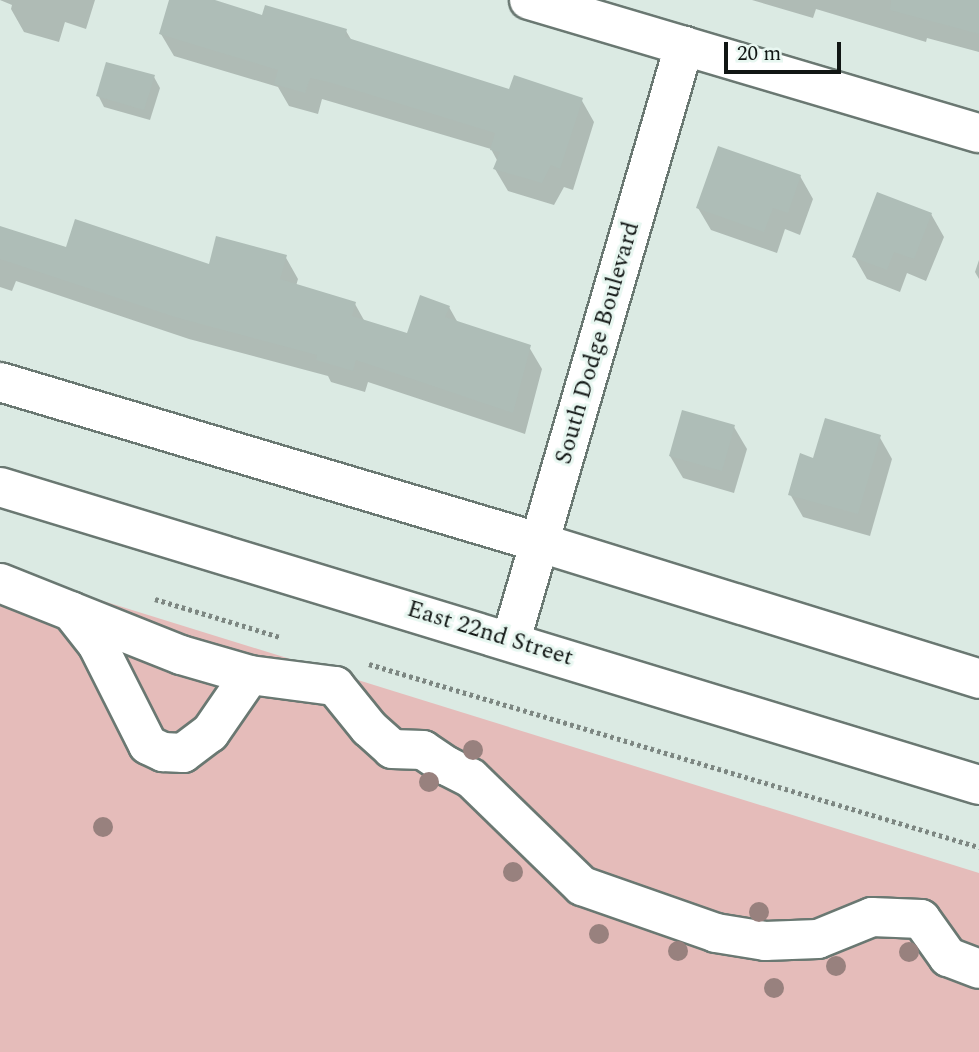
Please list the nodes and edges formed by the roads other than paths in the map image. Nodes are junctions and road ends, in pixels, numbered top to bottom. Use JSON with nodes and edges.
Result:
{"nodes":[{"id":1,"x":529,"y":0,"type":"edge"},
{"id":2,"x":684,"y":46,"type":"junction"},
{"id":3,"x":979,"y":133,"type":"edge"},
{"id":4,"x":0,"y":382,"type":"edge"},
{"id":5,"x":0,"y":487,"type":"edge"},
{"id":6,"x":541,"y":543,"type":"junction"},
{"id":7,"x":0,"y":583,"type":"edge"},
{"id":8,"x":71,"y":611,"type":"junction"},
{"id":9,"x":510,"y":640,"type":"junction"},
{"id":10,"x":250,"y":675,"type":"junction"},
{"id":11,"x":979,"y":679,"type":"edge"},
{"id":12,"x":979,"y":785,"type":"edge"},
{"id":13,"x":979,"y":970,"type":"edge"}],
"edges":[{"from":1,"to":2,"type":"main road"},
{"from":2,"to":3,"type":"main road"},
{"from":2,"to":6,"type":"main road","name":"South Dodge Boulevard"},
{"from":4,"to":6,"type":"main road"},
{"from":5,"to":9,"type":"main road","name":"East 22nd Street"},
{"from":6,"to":9,"type":"main road","name":"South Dodge Boulevard"},
{"from":6,"to":11,"type":"main road"},
{"from":7,"to":8,"type":"main road"},
{"from":8,"to":10,"type":"main road"},
{"from":8,"to":10,"type":"main road"},
{"from":9,"to":12,"type":"main road","name":"East 22nd Street"},
{"from":10,"to":13,"type":"main road"}]}
